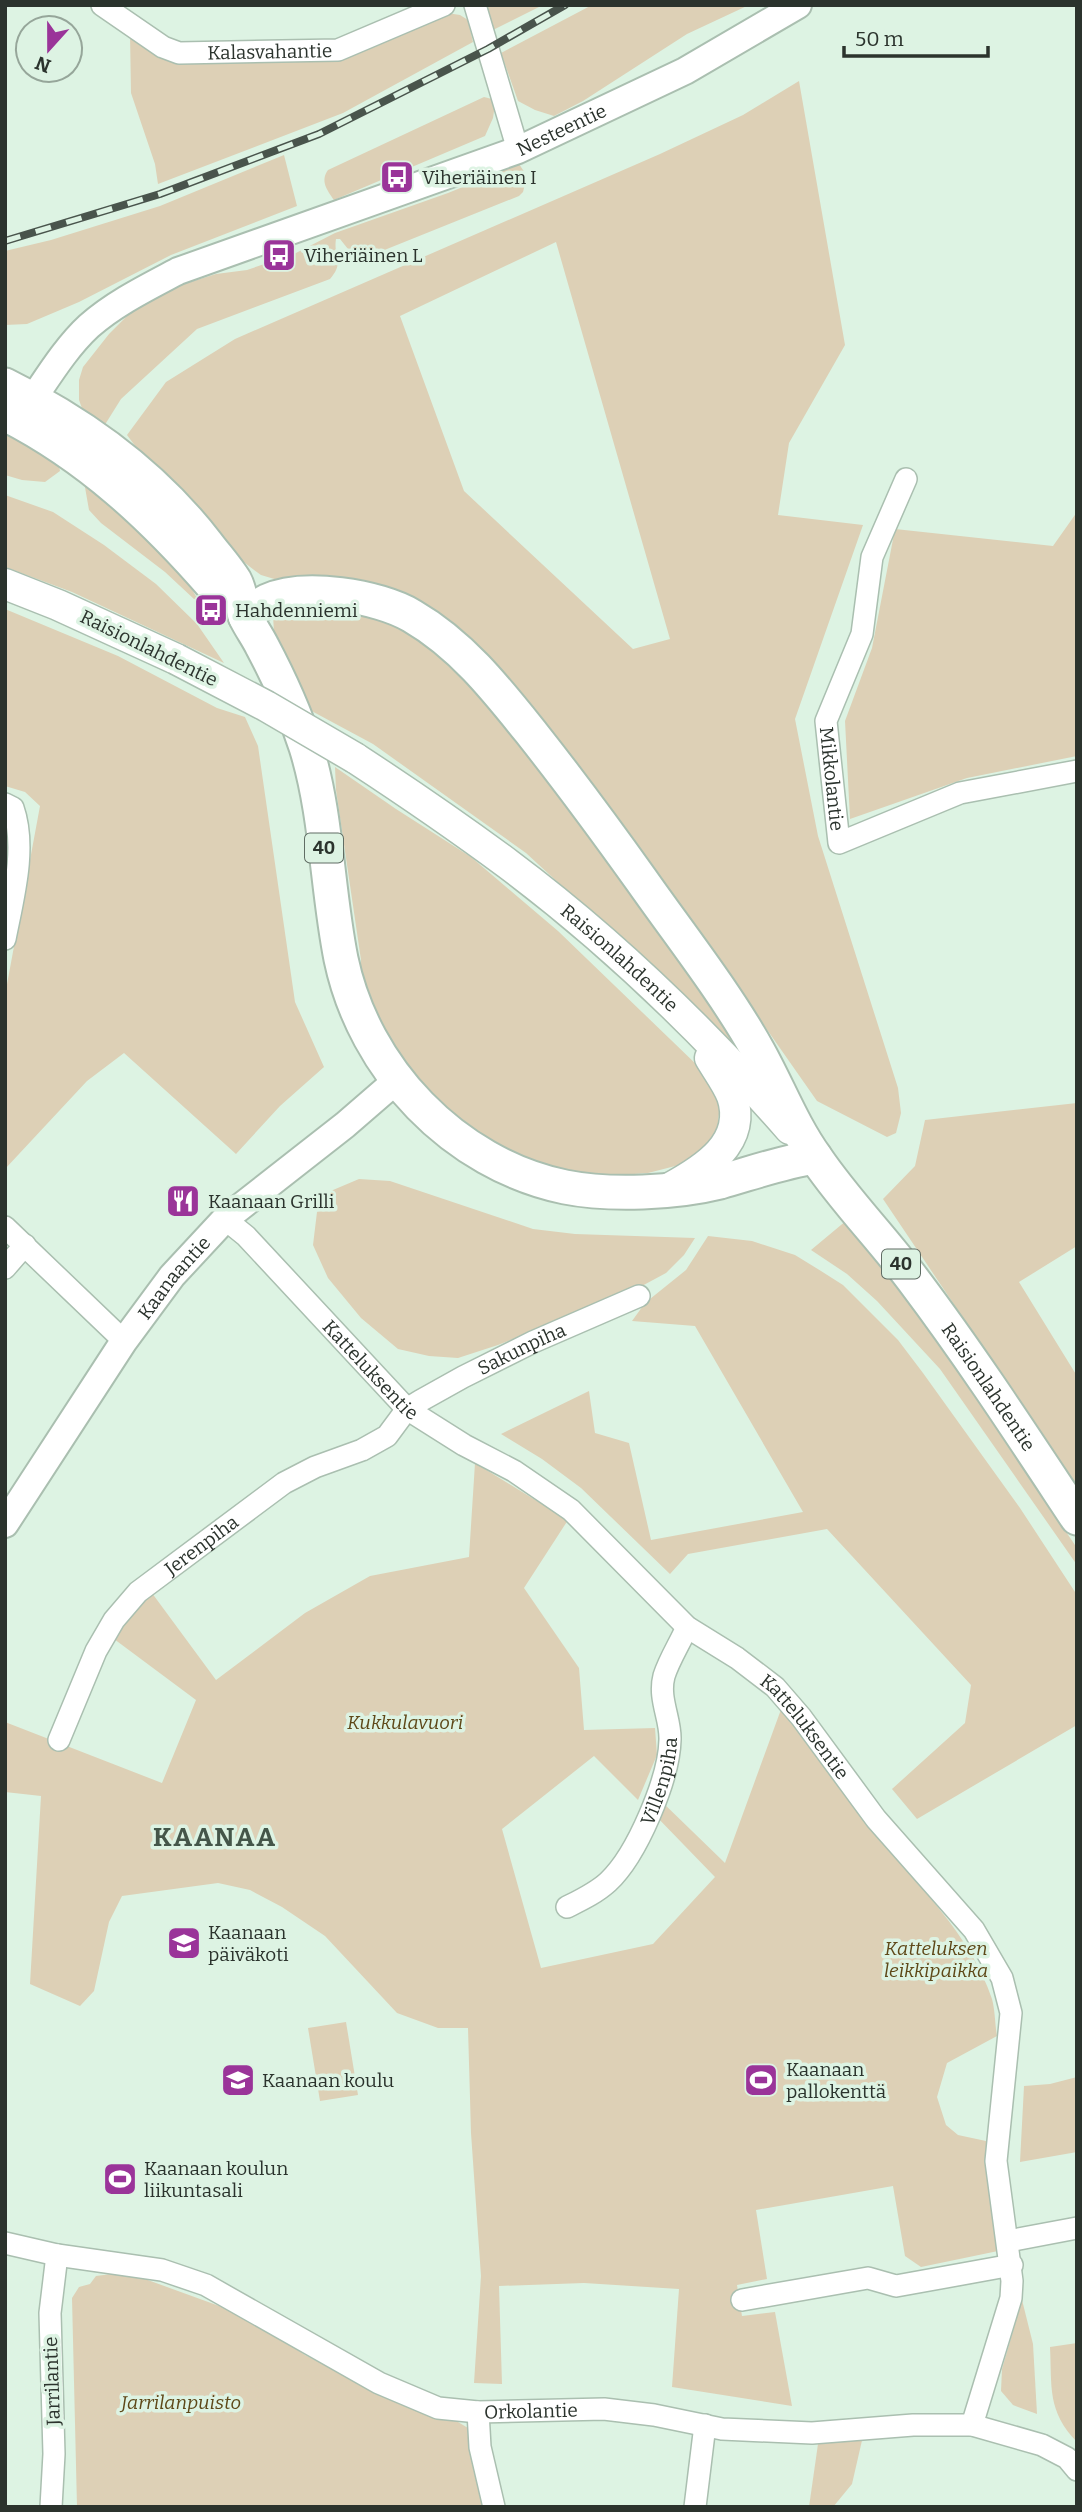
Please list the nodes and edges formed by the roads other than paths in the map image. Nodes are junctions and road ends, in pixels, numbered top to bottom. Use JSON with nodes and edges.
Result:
{"nodes":[{"id":1,"x":102,"y":5,"type":"edge"},
{"id":2,"x":444,"y":5,"type":"edge"},
{"id":3,"x":475,"y":5,"type":"edge"},
{"id":4,"x":798,"y":5,"type":"edge"},
{"id":5,"x":518,"y":150,"type":"junction"},
{"id":6,"x":16,"y":404,"type":"edge"},
{"id":7,"x":906,"y":479,"type":"dead end"},
{"id":8,"x":5,"y":584,"type":"edge"},
{"id":9,"x":245,"y":616,"type":"junction"},
{"id":10,"x":1077,"y":771,"type":"edge"},
{"id":11,"x":5,"y":804,"type":"edge"},
{"id":12,"x":5,"y":939,"type":"edge"},
{"id":13,"x":682,"y":1013,"type":"junction"},
{"id":14,"x":397,"y":1080,"type":"junction"},
{"id":15,"x":814,"y":1157,"type":"junction"},
{"id":16,"x":670,"y":1188,"type":"junction"},
{"id":17,"x":225,"y":1219,"type":"junction"},
{"id":18,"x":5,"y":1227,"type":"edge"},
{"id":19,"x":25,"y":1245,"type":"junction"},
{"id":20,"x":5,"y":1268,"type":"edge"},
{"id":21,"x":639,"y":1296,"type":"dead end"},
{"id":22,"x":124,"y":1341,"type":"junction"},
{"id":23,"x":407,"y":1409,"type":"junction"},
{"id":24,"x":1077,"y":1518,"type":"edge"},
{"id":25,"x":5,"y":1524,"type":"edge"},
{"id":26,"x":687,"y":1627,"type":"junction"},
{"id":27,"x":59,"y":1740,"type":"dead end"},
{"id":28,"x":566,"y":1906,"type":"dead end"},
{"id":29,"x":1077,"y":2228,"type":"edge"},
{"id":30,"x":1008,"y":2241,"type":"junction"},
{"id":31,"x":5,"y":2243,"type":"edge"},
{"id":32,"x":57,"y":2255,"type":"junction"},
{"id":33,"x":1012,"y":2265,"type":"junction"},
{"id":34,"x":742,"y":2300,"type":"dead end"},
{"id":35,"x":478,"y":2412,"type":"junction"},
{"id":36,"x":705,"y":2425,"type":"junction"},
{"id":37,"x":972,"y":2425,"type":"junction"},
{"id":38,"x":1077,"y":2470,"type":"edge"},
{"id":39,"x":51,"y":2507,"type":"edge"},
{"id":40,"x":495,"y":2507,"type":"edge"},
{"id":41,"x":695,"y":2507,"type":"edge"}],
"edges":[{"from":1,"to":2,"type":"street","name":"Kalasvahantie"},
{"from":3,"to":5,"type":"street"},
{"from":4,"to":5,"type":"street","name":"Nesteentie"},
{"from":5,"to":6,"type":"street","name":"Nesteentie"},
{"from":6,"to":9,"type":"main road","number":"40"},
{"from":7,"to":10,"type":"street","name":"Mikkolantie"},
{"from":8,"to":13,"type":"main road","name":"Raisionlahdentie","bridge":true},
{"from":9,"to":14,"type":"main road","number":"40"},
{"from":9,"to":15,"type":"main road"},
{"from":11,"to":12,"type":"street"},
{"from":13,"to":15,"type":"main road","name":"Raisionlahdentie"},
{"from":13,"to":16,"type":"main road"},
{"from":14,"to":16,"type":"main road","number":"40"},
{"from":14,"to":17,"type":"street","name":"Kaanaantie"},
{"from":15,"to":16,"type":"main road","number":"40"},
{"from":15,"to":24,"type":"main road","name":"Raisionlahdentie","number":"40"},
{"from":17,"to":22,"type":"street","name":"Kaanaantie"},
{"from":17,"to":23,"type":"street","name":"Katteluksentie"},
{"from":18,"to":19,"type":"street"},
{"from":19,"to":20,"type":"street"},
{"from":19,"to":22,"type":"street"},
{"from":21,"to":23,"type":"street","name":"Sakunpiha"},
{"from":22,"to":25,"type":"street","name":"Kaanaantie"},
{"from":23,"to":26,"type":"street","name":"Katteluksentie"},
{"from":23,"to":27,"type":"street","name":"Jerenpiha"},
{"from":26,"to":28,"type":"street","name":"Villenpiha"},
{"from":26,"to":30,"type":"street","name":"Katteluksentie"},
{"from":29,"to":30,"type":"street"},
{"from":30,"to":33,"type":"street","name":"Katteluksentie"},
{"from":31,"to":32,"type":"street","name":"Orkolantie"},
{"from":32,"to":35,"type":"street","name":"Orkolantie"},
{"from":32,"to":39,"type":"street","name":"Jarrilantie"},
{"from":33,"to":34,"type":"street"},
{"from":33,"to":37,"type":"street","name":"Katteluksentie"},
{"from":35,"to":36,"type":"street","name":"Orkolantie"},
{"from":35,"to":40,"type":"street"},
{"from":36,"to":37,"type":"street","name":"Orkolantie"},
{"from":36,"to":41,"type":"street"},
{"from":37,"to":38,"type":"street","name":"Orkolantie"}]}
